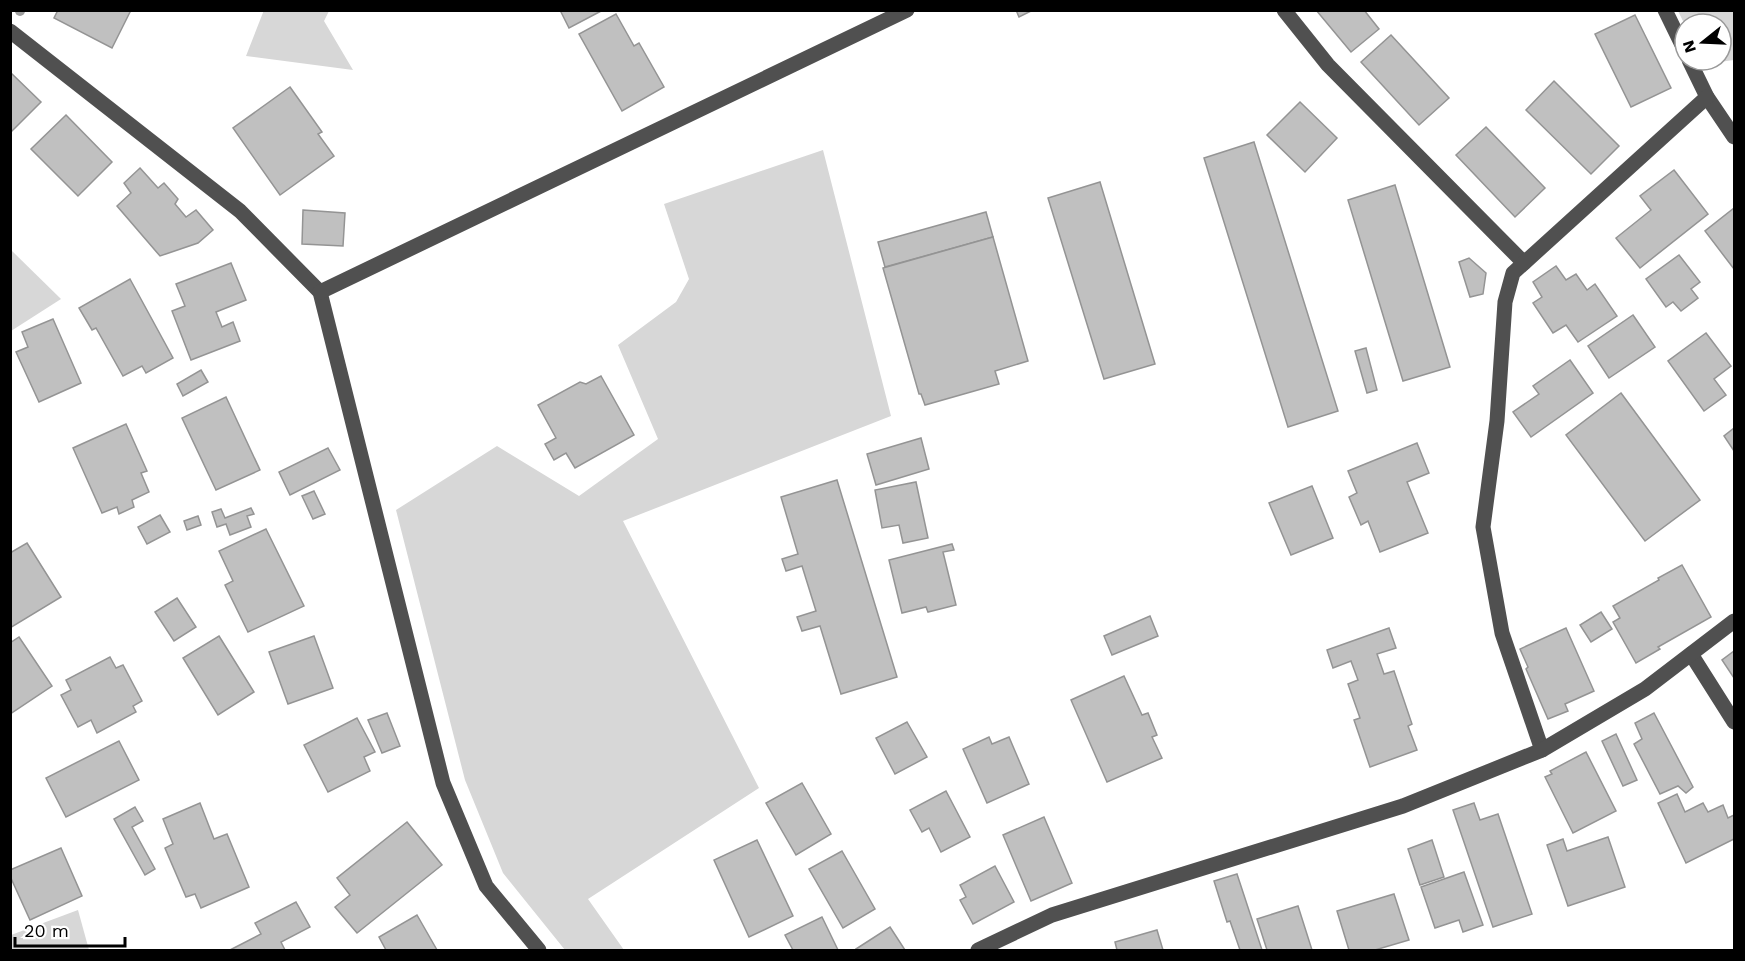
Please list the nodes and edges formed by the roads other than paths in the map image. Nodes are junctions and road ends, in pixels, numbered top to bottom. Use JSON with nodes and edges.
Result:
{"nodes":[{"id":1,"x":907,"y":10,"type":"edge"},
{"id":2,"x":1284,"y":10,"type":"edge"},
{"id":3,"x":1665,"y":10,"type":"edge"},
{"id":4,"x":1673,"y":26,"type":"edge"},
{"id":5,"x":10,"y":31,"type":"edge"},
{"id":6,"x":1695,"y":72,"type":"edge"},
{"id":7,"x":1707,"y":97,"type":"junction"},
{"id":8,"x":1734,"y":136,"type":"edge"},
{"id":9,"x":1524,"y":263,"type":"junction"},
{"id":10,"x":320,"y":292,"type":"junction"},
{"id":11,"x":1734,"y":621,"type":"edge"},
{"id":12,"x":1691,"y":654,"type":"junction"},
{"id":13,"x":1734,"y":722,"type":"edge"},
{"id":14,"x":1542,"y":750,"type":"junction"},
{"id":15,"x":539,"y":951,"type":"edge"},
{"id":16,"x":978,"y":951,"type":"edge"}],
"edges":[{"from":1,"to":10,"type":"street"},
{"from":2,"to":9,"type":"street"},
{"from":3,"to":4,"type":"street"},
{"from":5,"to":10,"type":"street"},
{"from":6,"to":7,"type":"street"},
{"from":7,"to":8,"type":"street"},
{"from":7,"to":9,"type":"street"},
{"from":9,"to":14,"type":"street"},
{"from":10,"to":15,"type":"street"},
{"from":11,"to":12,"type":"street"},
{"from":12,"to":13,"type":"street"},
{"from":12,"to":14,"type":"street"},
{"from":14,"to":16,"type":"street"}]}
